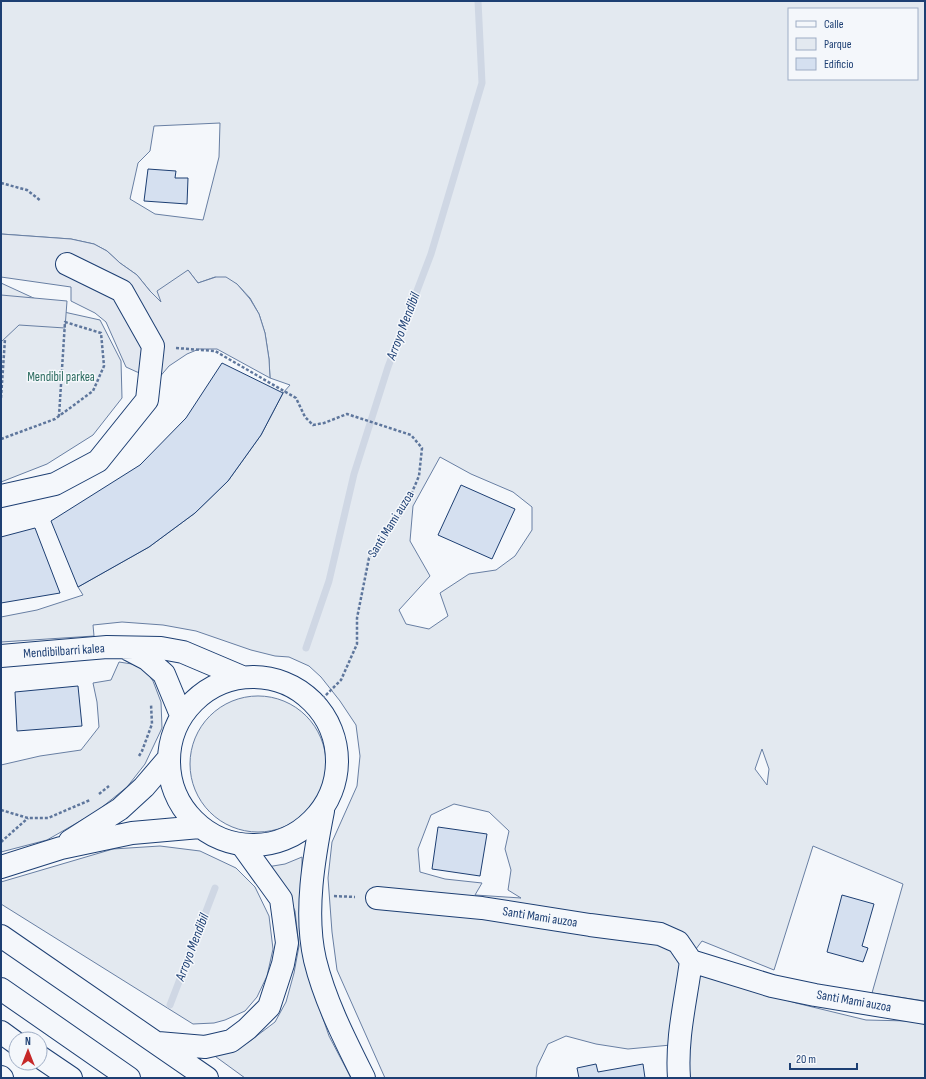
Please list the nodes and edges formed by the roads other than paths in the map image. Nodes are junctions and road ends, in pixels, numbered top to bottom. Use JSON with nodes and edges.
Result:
{"nodes":[{"id":1,"x":67,"y":264,"type":"dead end"},
{"id":2,"x":1,"y":496,"type":"edge"},
{"id":3,"x":126,"y":648,"type":"junction"},
{"id":4,"x":1,"y":656,"type":"edge"},
{"id":5,"x":242,"y":677,"type":"junction"},
{"id":6,"x":181,"y":715,"type":"junction"},
{"id":7,"x":168,"y":759,"type":"junction"},
{"id":8,"x":323,"y":811,"type":"junction"},
{"id":9,"x":200,"y":827,"type":"junction"},
{"id":10,"x":242,"y":845,"type":"junction"},
{"id":11,"x":61,"y":848,"type":"junction"},
{"id":12,"x":1,"y":867,"type":"edge"},
{"id":13,"x":377,"y":898,"type":"road end"},
{"id":14,"x":1,"y":936,"type":"edge"},
{"id":15,"x":691,"y":961,"type":"junction"},
{"id":16,"x":1,"y":989,"type":"edge"},
{"id":17,"x":925,"y":1013,"type":"edge"},
{"id":18,"x":158,"y":1044,"type":"junction"},
{"id":19,"x":48,"y":1062,"type":"edge"},
{"id":20,"x":48,"y":1068,"type":"edge"},
{"id":21,"x":61,"y":1078,"type":"edge"},
{"id":22,"x":71,"y":1078,"type":"edge"},
{"id":23,"x":129,"y":1078,"type":"edge"},
{"id":24,"x":207,"y":1078,"type":"edge"},
{"id":25,"x":364,"y":1078,"type":"edge"},
{"id":26,"x":680,"y":1078,"type":"edge"}],
"edges":[{"from":1,"to":2,"type":"main road"},
{"from":3,"to":4,"type":"main road","name":"Mendibilbarri kalea"},
{"from":3,"to":5,"type":"main road","name":"Mendibilbarri kalea"},
{"from":3,"to":6,"type":"main road","name":"Mendibilbarri kalea"},
{"from":5,"to":6,"type":"main road"},
{"from":5,"to":8,"type":"main road"},
{"from":6,"to":7,"type":"main road"},
{"from":7,"to":9,"type":"main road"},
{"from":7,"to":11,"type":"main road"},
{"from":8,"to":10,"type":"main road"},
{"from":8,"to":25,"type":"main road"},
{"from":9,"to":10,"type":"main road"},
{"from":9,"to":11,"type":"main road"},
{"from":10,"to":18,"type":"main road"},
{"from":11,"to":12,"type":"main road"},
{"from":13,"to":15,"type":"main road","name":"Santi Mami auzoa"},
{"from":14,"to":18,"type":"main road"},
{"from":15,"to":17,"type":"main road","name":"Santi Mami auzoa"},
{"from":15,"to":26,"type":"main road"},
{"from":16,"to":23,"type":"main road"},
{"from":18,"to":24,"type":"main road"},
{"from":19,"to":22,"type":"main road"},
{"from":20,"to":21,"type":"main road"}]}
